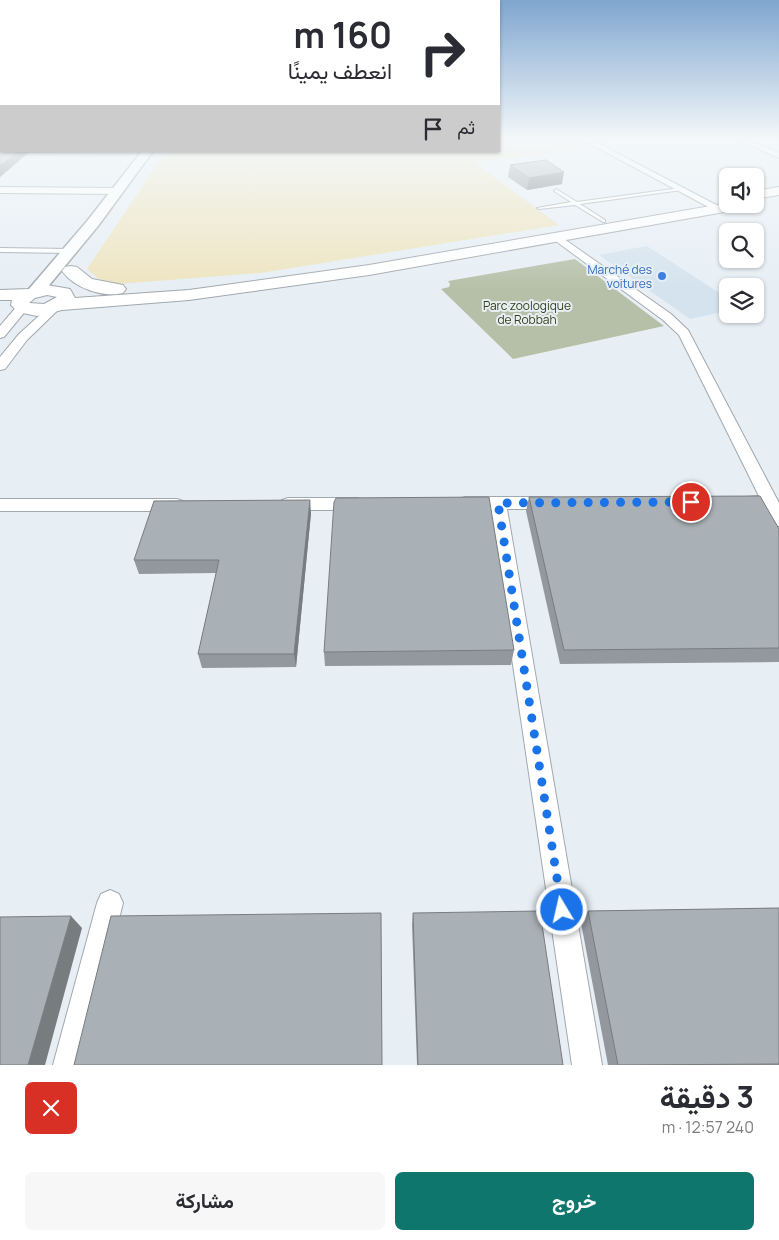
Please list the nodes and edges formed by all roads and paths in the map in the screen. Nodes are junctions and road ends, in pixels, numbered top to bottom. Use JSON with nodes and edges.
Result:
{"nodes":[{"id":1,"x":0,"y":190,"type":"edge"},
{"id":2,"x":129,"y":190,"type":"edge"},
{"id":3,"x":556,"y":190,"type":"dead end"},
{"id":4,"x":675,"y":190,"type":"edge"},
{"id":5,"x":682,"y":190,"type":"edge"},
{"id":6,"x":120,"y":191,"type":"joint"},
{"id":7,"x":779,"y":191,"type":"edge"},
{"id":8,"x":764,"y":194,"type":"edge"},
{"id":9,"x":779,"y":198,"type":"edge"},
{"id":10,"x":764,"y":200,"type":"edge"},
{"id":11,"x":576,"y":203,"type":"junction"},
{"id":12,"x":718,"y":204,"type":"edge"},
{"id":13,"x":539,"y":208,"type":"dead end"},
{"id":14,"x":603,"y":221,"type":"junction"},
{"id":15,"x":557,"y":237,"type":"junction"},
{"id":16,"x":0,"y":250,"type":"edge"},
{"id":17,"x":71,"y":251,"type":"junction"},
{"id":18,"x":71,"y":271,"type":"junction"},
{"id":19,"x":117,"y":289,"type":"junction"},
{"id":20,"x":0,"y":295,"type":"edge"},
{"id":21,"x":60,"y":299,"type":"junction"},
{"id":22,"x":27,"y":300,"type":"junction"},
{"id":23,"x":0,"y":308,"type":"edge"},
{"id":24,"x":0,"y":334,"type":"edge"},
{"id":25,"x":0,"y":366,"type":"edge"},
{"id":26,"x":720,"y":502,"type":"edge"},
{"id":27,"x":769,"y":502,"type":"junction"},
{"id":28,"x":448,"y":503,"type":"edge"},
{"id":29,"x":498,"y":503,"type":"junction"},
{"id":30,"x":566,"y":503,"type":"edge"},
{"id":31,"x":269,"y":504,"type":"edge"},
{"id":32,"x":368,"y":504,"type":"edge"},
{"id":33,"x":189,"y":505,"type":"edge"},
{"id":34,"x":0,"y":506,"type":"edge"},
{"id":35,"x":779,"y":520,"type":"edge"},
{"id":36,"x":110,"y":902,"type":"dead end"},
{"id":37,"x":68,"y":1065,"type":"edge"},
{"id":38,"x":587,"y":1065,"type":"edge"}],
"edges":[{"from":1,"to":6,"type":"street"},
{"from":2,"to":18,"type":"street"},
{"from":3,"to":11,"type":"lane"},
{"from":4,"to":11,"type":"lane"},
{"from":5,"to":12,"type":"street"},
{"from":6,"to":17,"type":"street"},
{"from":7,"to":8,"type":"highway"},
{"from":9,"to":10,"type":"highway"},
{"from":11,"to":13,"type":"lane"},
{"from":11,"to":14,"type":"lane"},
{"from":12,"to":14,"type":"highway"},
{"from":12,"to":15,"type":"highway"},
{"from":14,"to":19,"type":"highway"},
{"from":15,"to":21,"type":"highway"},
{"from":15,"to":27,"type":"street"},
{"from":16,"to":17,"type":"lane"},
{"from":17,"to":22,"type":"street"},
{"from":18,"to":19,"type":"highway"},
{"from":18,"to":21,"type":"street"},
{"from":19,"to":21,"type":"highway"},
{"from":20,"to":22,"type":"highway"},
{"from":21,"to":22,"type":"highway"},
{"from":21,"to":25,"type":"street"},
{"from":22,"to":23,"type":"highway"},
{"from":22,"to":24,"type":"street"},
{"from":26,"to":27,"type":"street"},
{"from":27,"to":35,"type":"street"},
{"from":28,"to":29,"type":"street"},
{"from":29,"to":30,"type":"street"},
{"from":29,"to":38,"type":"street"},
{"from":31,"to":32,"type":"street"},
{"from":33,"to":34,"type":"street"},
{"from":36,"to":37,"type":"street"}]}
